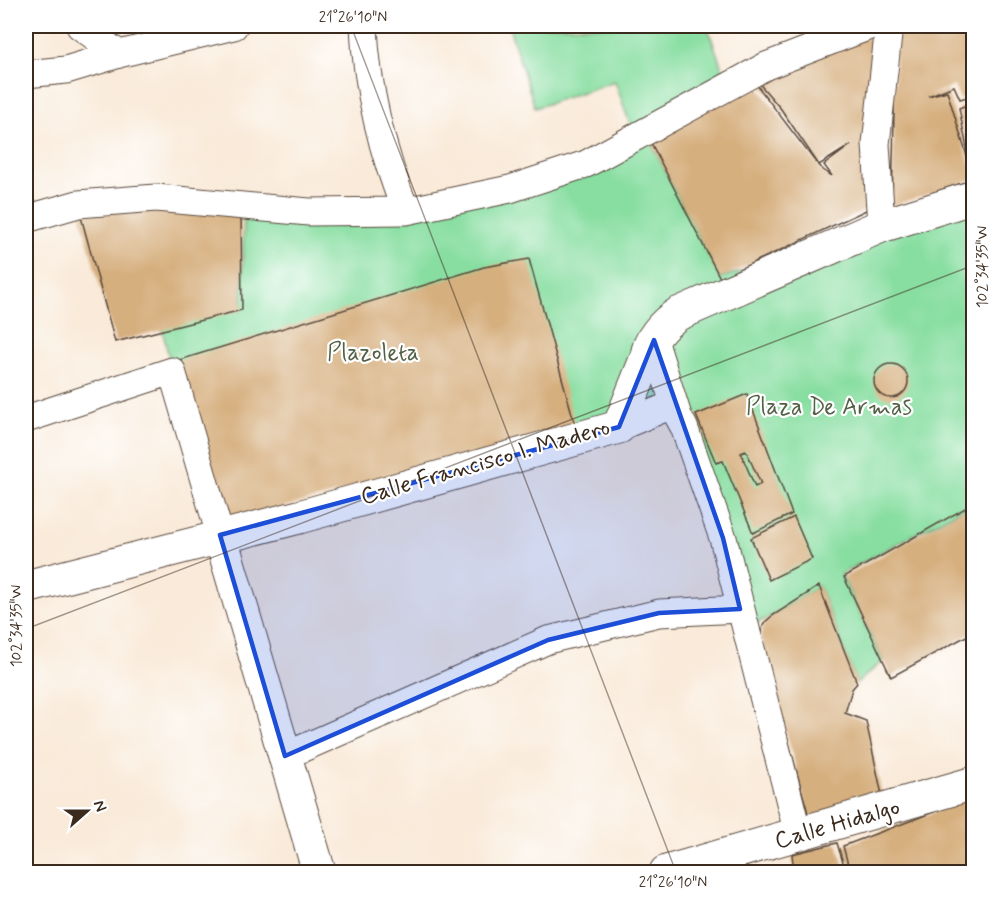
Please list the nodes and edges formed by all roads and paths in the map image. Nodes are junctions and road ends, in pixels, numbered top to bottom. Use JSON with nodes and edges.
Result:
{"nodes":[{"id":1,"x":80,"y":26,"type":"edge"},
{"id":2,"x":234,"y":26,"type":"edge"},
{"id":3,"x":364,"y":26,"type":"edge"},
{"id":4,"x":870,"y":26,"type":"edge"},
{"id":5,"x":889,"y":26,"type":"edge"},
{"id":6,"x":119,"y":54,"type":"junction"},
{"id":7,"x":26,"y":74,"type":"edge"},
{"id":8,"x":974,"y":197,"type":"edge"},
{"id":9,"x":406,"y":211,"type":"junction"},
{"id":10,"x":26,"y":219,"type":"edge"},
{"id":11,"x":881,"y":226,"type":"junction"},
{"id":12,"x":654,"y":340,"type":"junction"},
{"id":13,"x":674,"y":404,"type":"junction"},
{"id":14,"x":26,"y":419,"type":"edge"},
{"id":15,"x":619,"y":427,"type":"junction"},
{"id":16,"x":220,"y":535,"type":"junction"},
{"id":17,"x":26,"y":587,"type":"edge"},
{"id":18,"x":741,"y":609,"type":"junction"},
{"id":19,"x":285,"y":756,"type":"junction"},
{"id":20,"x":974,"y":783,"type":"edge"},
{"id":21,"x":798,"y":834,"type":"junction"},
{"id":22,"x":319,"y":873,"type":"edge"},
{"id":23,"x":666,"y":873,"type":"edge"}],
"edges":[{"from":1,"to":6,"type":"street"},
{"from":2,"to":6,"type":"street"},
{"from":3,"to":9,"type":"street"},
{"from":4,"to":9,"type":"street"},
{"from":5,"to":11,"type":"street"},
{"from":6,"to":7,"type":"street"},
{"from":8,"to":11,"type":"main road","name":"Calle Francisco I. Madero"},
{"from":9,"to":10,"type":"street"},
{"from":11,"to":12,"type":"main road","name":"Calle Francisco I. Madero"},
{"from":12,"to":13,"type":"street"},
{"from":12,"to":15,"type":"main road","name":"Calle Francisco I. Madero"},
{"from":13,"to":15,"type":"street"},
{"from":13,"to":18,"type":"street"},
{"from":14,"to":16,"type":"street"},
{"from":15,"to":16,"type":"main road","name":"Calle Francisco I. Madero"},
{"from":16,"to":17,"type":"main road","name":"Calle Francisco I. Madero"},
{"from":16,"to":19,"type":"main road"},
{"from":18,"to":19,"type":"street"},
{"from":18,"to":21,"type":"street"},
{"from":19,"to":22,"type":"main road"},
{"from":20,"to":21,"type":"main road","name":"Calle Hidalgo"},
{"from":21,"to":23,"type":"main road","name":"Calle Hidalgo"}]}
